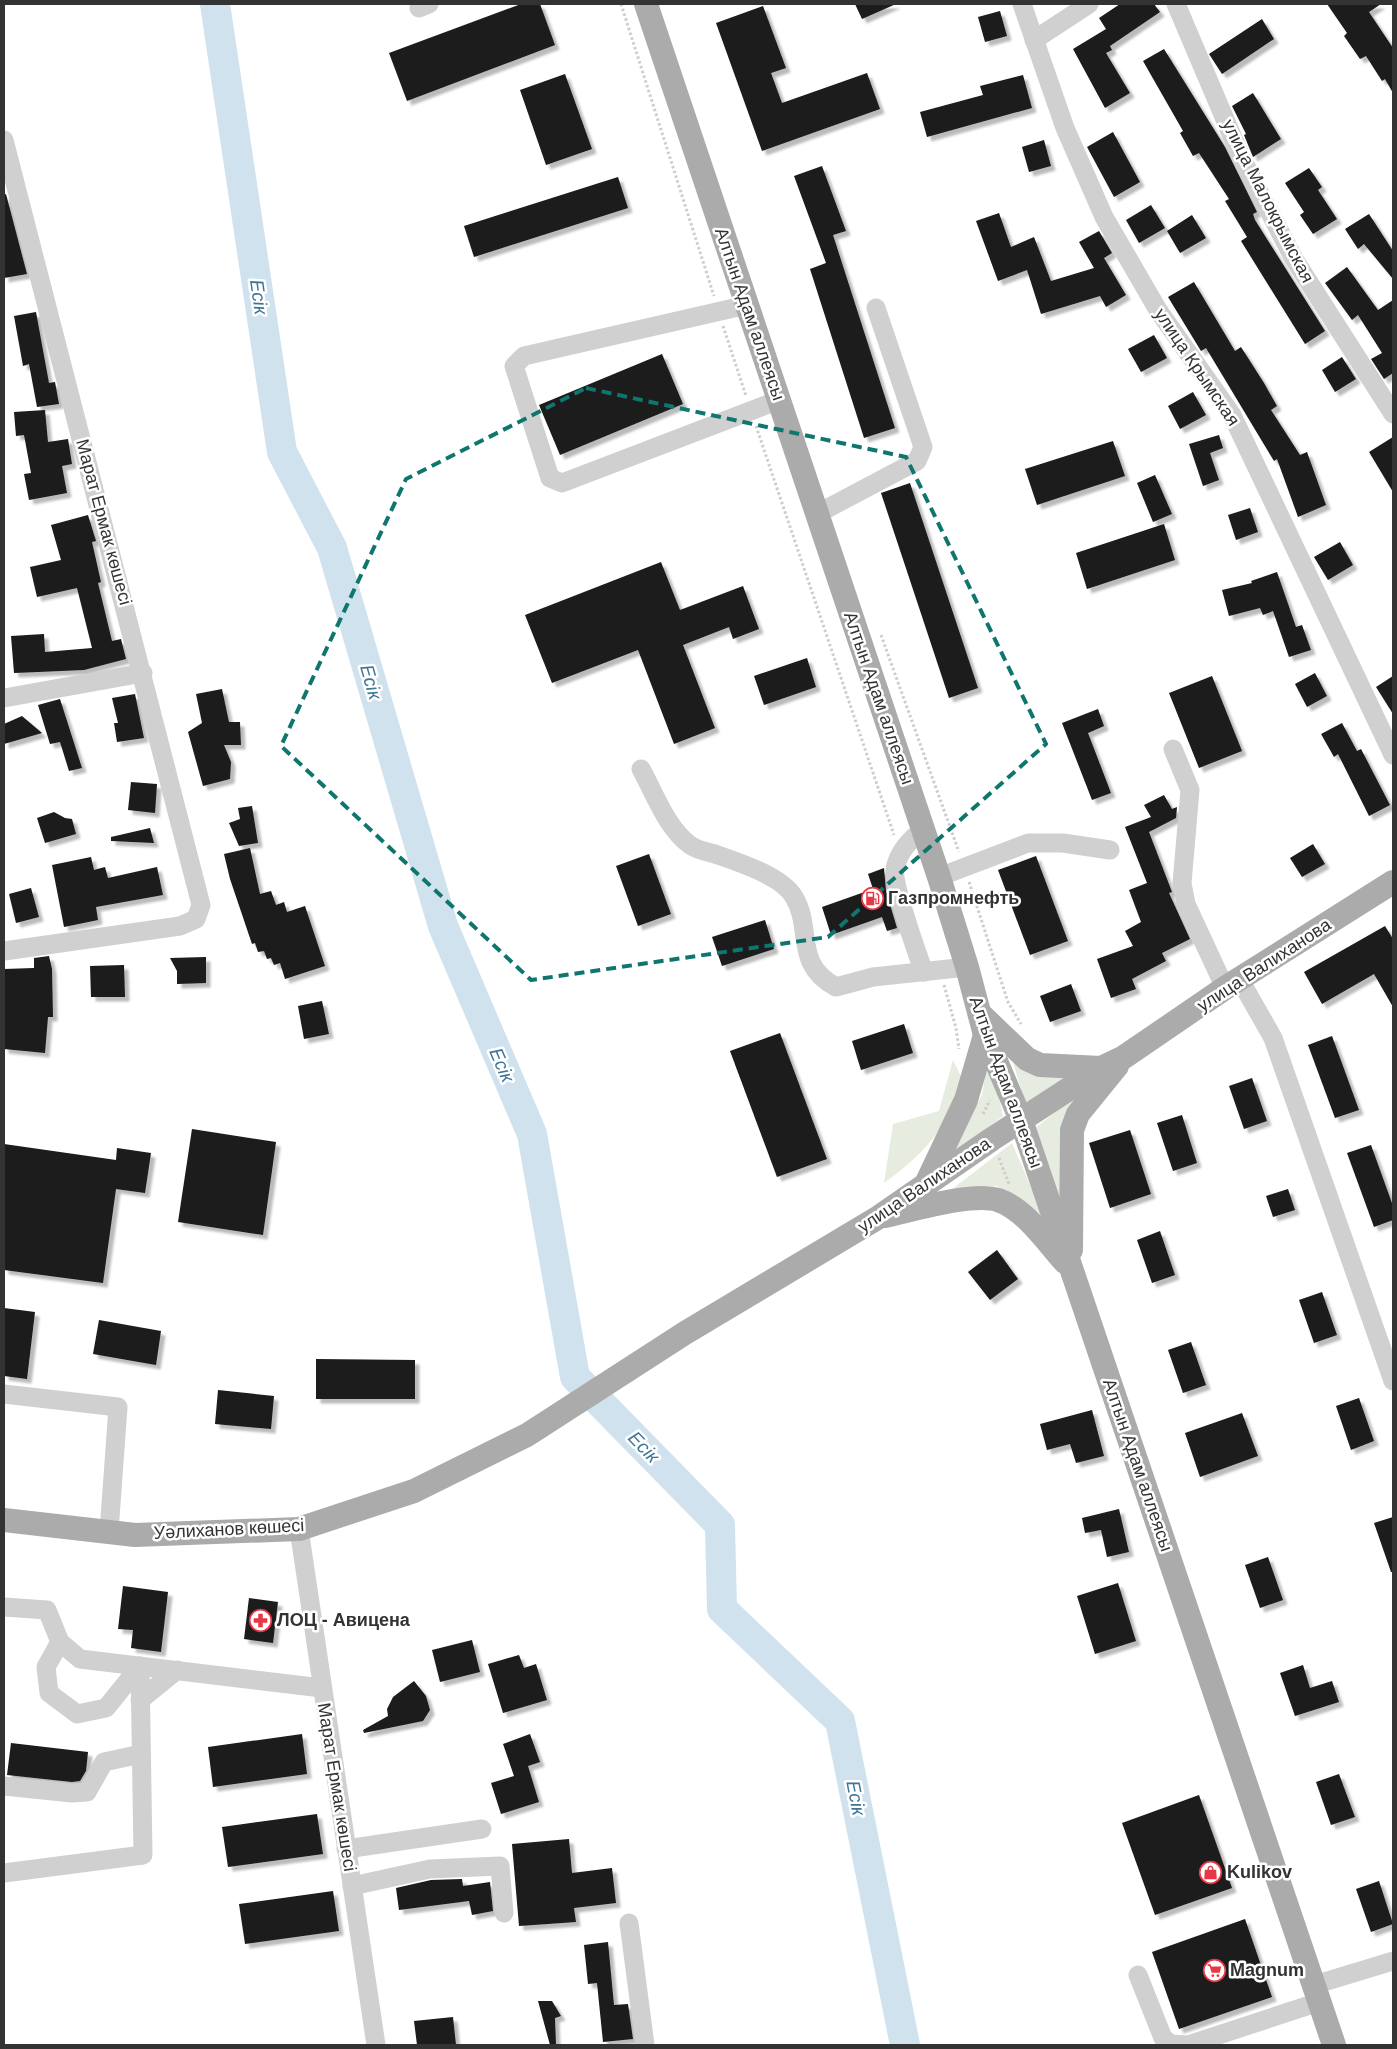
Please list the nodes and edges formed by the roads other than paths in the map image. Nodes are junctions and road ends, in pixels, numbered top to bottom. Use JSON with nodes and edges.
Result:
{"nodes":[{"id":1,"x":646,"y":4,"type":"edge"},
{"id":2,"x":1022,"y":4,"type":"edge"},
{"id":3,"x":1089,"y":4,"type":"edge"},
{"id":4,"x":1176,"y":4,"type":"edge"},
{"id":5,"x":1034,"y":40,"type":"junction"},
{"id":6,"x":4,"y":140,"type":"edge"},
{"id":7,"x":747,"y":305,"type":"junction"},
{"id":8,"x":876,"y":308,"type":"dead end"},
{"id":9,"x":779,"y":400,"type":"junction"},
{"id":10,"x":1393,"y":414,"type":"edge"},
{"id":11,"x":817,"y":514,"type":"junction"},
{"id":12,"x":143,"y":673,"type":"junction"},
{"id":13,"x":4,"y":698,"type":"edge"},
{"id":14,"x":1173,"y":749,"type":"dead end"},
{"id":15,"x":1393,"y":755,"type":"edge"},
{"id":16,"x":641,"y":769,"type":"dead end"},
{"id":17,"x":923,"y":829,"type":"junction"},
{"id":18,"x":1110,"y":850,"type":"dead end"},
{"id":19,"x":939,"y":877,"type":"junction"},
{"id":20,"x":1393,"y":882,"type":"edge"},
{"id":21,"x":4,"y":951,"type":"edge"},
{"id":22,"x":967,"y":967,"type":"junction"},
{"id":23,"x":932,"y":971,"type":"junction"},
{"id":24,"x":1232,"y":984,"type":"junction"},
{"id":25,"x":977,"y":1011,"type":"junction"},
{"id":26,"x":985,"y":1036,"type":"junction"},
{"id":27,"x":1124,"y":1057,"type":"junction"},
{"id":28,"x":1101,"y":1068,"type":"junction"},
{"id":29,"x":1021,"y":1120,"type":"junction"},
{"id":30,"x":928,"y":1181,"type":"junction"},
{"id":31,"x":879,"y":1217,"type":"junction"},
{"id":32,"x":1070,"y":1267,"type":"junction"},
{"id":33,"x":1393,"y":1381,"type":"edge"},
{"id":34,"x":4,"y":1394,"type":"edge"},
{"id":35,"x":528,"y":1435,"type":"joint"},
{"id":36,"x":4,"y":1520,"type":"edge"},
{"id":37,"x":299,"y":1529,"type":"junction"},
{"id":38,"x":109,"y":1532,"type":"junction"},
{"id":39,"x":4,"y":1607,"type":"edge"},
{"id":40,"x":60,"y":1642,"type":"junction"},
{"id":41,"x":140,"y":1666,"type":"junction"},
{"id":42,"x":177,"y":1670,"type":"junction"},
{"id":43,"x":322,"y":1688,"type":"junction"},
{"id":44,"x":140,"y":1700,"type":"junction"},
{"id":45,"x":141,"y":1754,"type":"junction"},
{"id":46,"x":4,"y":1786,"type":"edge"},
{"id":47,"x":482,"y":1829,"type":"dead end"},
{"id":48,"x":346,"y":1849,"type":"junction"},
{"id":49,"x":4,"y":1874,"type":"edge"},
{"id":50,"x":352,"y":1886,"type":"junction"},
{"id":51,"x":504,"y":1913,"type":"dead end"},
{"id":52,"x":629,"y":1923,"type":"dead end"},
{"id":53,"x":1393,"y":1961,"type":"edge"},
{"id":54,"x":1138,"y":1975,"type":"dead end"},
{"id":55,"x":1316,"y":1993,"type":"junction"},
{"id":56,"x":376,"y":2045,"type":"edge"},
{"id":57,"x":645,"y":2045,"type":"edge"},
{"id":58,"x":1334,"y":2045,"type":"edge"}],
"edges":[{"from":1,"to":7,"type":"main road","name":"Алтын Адам аллеясы"},
{"from":2,"to":5,"type":"street","name":"улица Крымская"},
{"from":3,"to":5,"type":"street"},
{"from":4,"to":10,"type":"street","name":"улица Малокрымская"},
{"from":5,"to":15,"type":"street","name":"улица Крымская"},
{"from":6,"to":12,"type":"street","name":"Марат Ермак көшесі"},
{"from":7,"to":9,"type":"main road","name":"Алтын Адам аллеясы"},
{"from":7,"to":9,"type":"street"},
{"from":8,"to":11,"type":"street"},
{"from":9,"to":11,"type":"main road","name":"Алтын Адам аллеясы"},
{"from":11,"to":17,"type":"main road","name":"Алтын Адам аллеясы"},
{"from":12,"to":13,"type":"street"},
{"from":12,"to":21,"type":"street","name":"Марат Ермак көшесі"},
{"from":14,"to":24,"type":"street"},
{"from":16,"to":23,"type":"street"},
{"from":17,"to":19,"type":"main road","name":"Алтын Адам аллеясы"},
{"from":17,"to":23,"type":"street"},
{"from":18,"to":19,"type":"street"},
{"from":19,"to":22,"type":"main road","name":"Алтын Адам аллеясы"},
{"from":20,"to":24,"type":"main road","name":"улица Валиханова"},
{"from":22,"to":23,"type":"street"},
{"from":22,"to":25,"type":"main road","name":"Алтын Адам аллеясы"},
{"from":24,"to":27,"type":"main road","name":"улица Валиханова"},
{"from":24,"to":33,"type":"street"},
{"from":25,"to":26,"type":"main road","name":"Алтын Адам аллеясы"},
{"from":25,"to":28,"type":"main road"},
{"from":26,"to":29,"type":"main road","name":"Алтын Адам аллеясы"},
{"from":26,"to":30,"type":"main road"},
{"from":27,"to":28,"type":"main road","name":"улица Валиханова"},
{"from":27,"to":32,"type":"main road"},
{"from":28,"to":29,"type":"main road","name":"улица Валиханова"},
{"from":29,"to":30,"type":"main road","name":"улица Валиханова"},
{"from":29,"to":32,"type":"main road","name":"Алтын Адам аллеясы"},
{"from":30,"to":31,"type":"main road","name":"улица Валиханова"},
{"from":31,"to":32,"type":"main road"},
{"from":31,"to":35,"type":"main road","name":"улица Валиханова"},
{"from":32,"to":55,"type":"main road","name":"Алтын Адам аллеясы"},
{"from":34,"to":38,"type":"street"},
{"from":35,"to":37,"type":"main road","name":"Уәлиханов көшесі"},
{"from":36,"to":38,"type":"main road","name":"Уәлиханов көшесі"},
{"from":37,"to":38,"type":"main road","name":"Уәлиханов көшесі"},
{"from":37,"to":43,"type":"street","name":"Марат Ермак көшесі"},
{"from":39,"to":40,"type":"street"},
{"from":40,"to":41,"type":"street"},
{"from":40,"to":41,"type":"street"},
{"from":41,"to":42,"type":"street"},
{"from":41,"to":44,"type":"street"},
{"from":42,"to":43,"type":"street"},
{"from":42,"to":44,"type":"street"},
{"from":43,"to":48,"type":"street","name":"Марат Ермак көшесі"},
{"from":44,"to":45,"type":"street"},
{"from":45,"to":46,"type":"street"},
{"from":45,"to":49,"type":"street"},
{"from":47,"to":48,"type":"street"},
{"from":48,"to":50,"type":"street","name":"Марат Ермак көшесі"},
{"from":50,"to":51,"type":"street"},
{"from":50,"to":56,"type":"street","name":"Марат Ермак көшесі"},
{"from":52,"to":57,"type":"street"},
{"from":53,"to":55,"type":"street"},
{"from":54,"to":55,"type":"street"},
{"from":55,"to":58,"type":"main road","name":"Алтын Адам аллеясы"}]}
